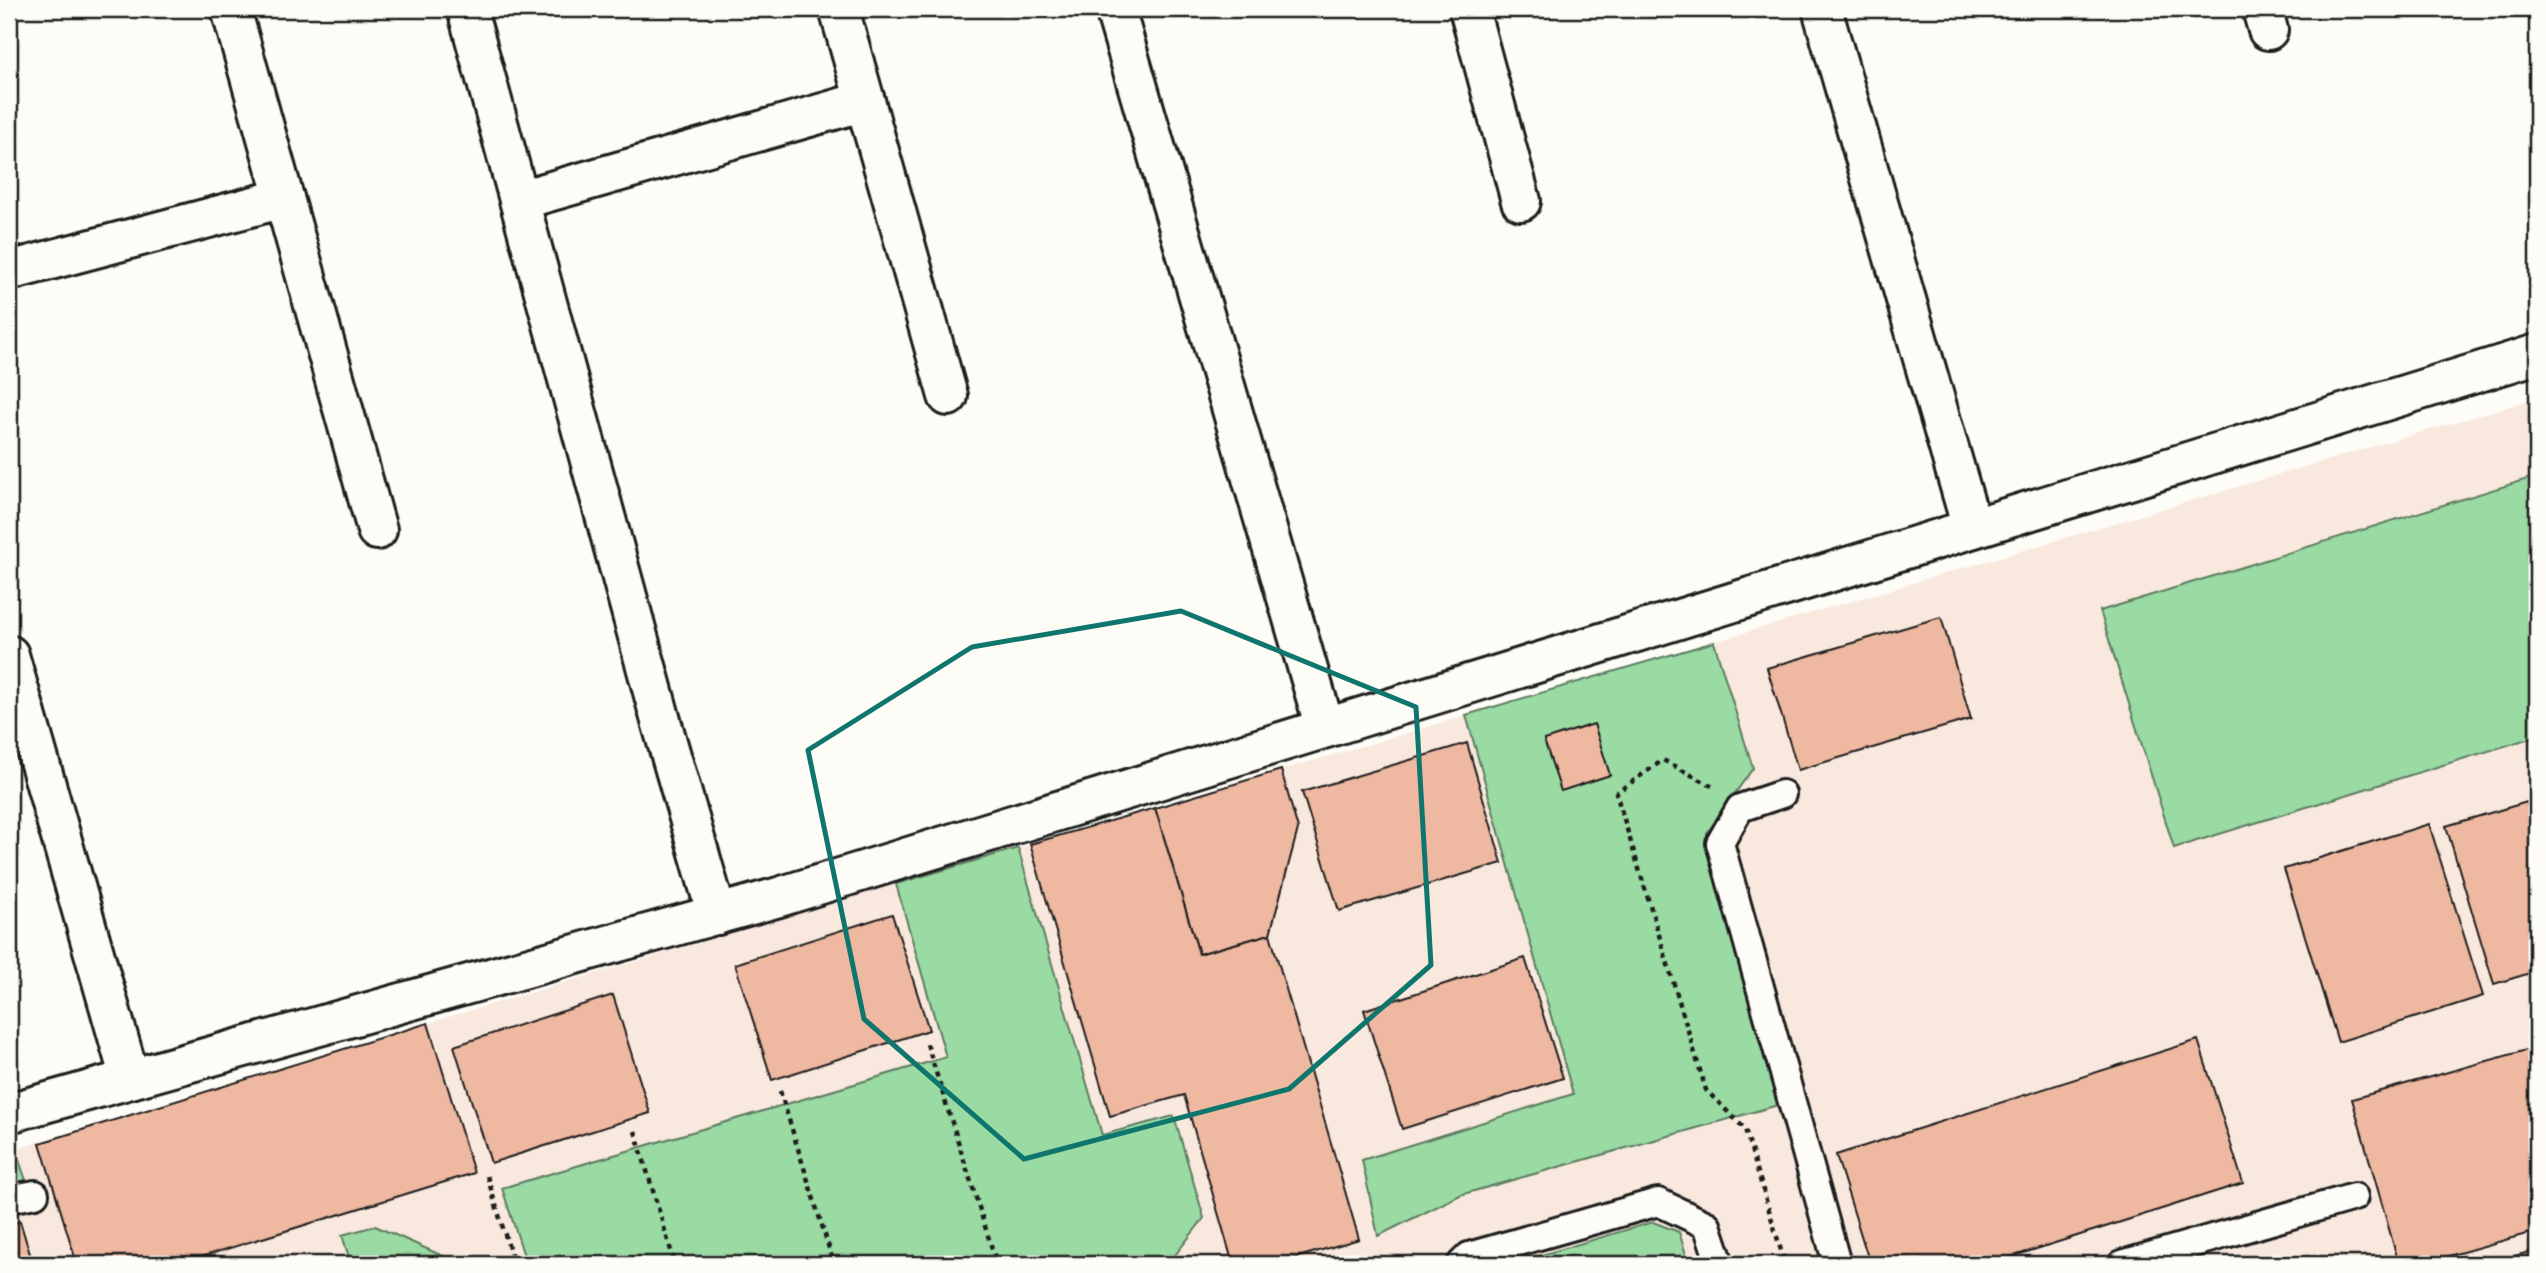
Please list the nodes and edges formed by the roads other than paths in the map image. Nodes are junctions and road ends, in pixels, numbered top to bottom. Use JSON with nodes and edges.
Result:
{"nodes":[{"id":1,"x":231,"y":9,"type":"edge"},
{"id":2,"x":467,"y":9,"type":"edge"},
{"id":3,"x":839,"y":9,"type":"edge"},
{"id":4,"x":1115,"y":9,"type":"edge"},
{"id":5,"x":1469,"y":9,"type":"edge"},
{"id":6,"x":1822,"y":9,"type":"edge"},
{"id":7,"x":865,"y":102,"type":"junction"},
{"id":8,"x":284,"y":198,"type":"junction"},
{"id":9,"x":520,"y":200,"type":"junction"},
{"id":10,"x":1521,"y":201,"type":"dead end"},
{"id":11,"x":9,"y":271,"type":"edge"},
{"id":12,"x":2537,"y":354,"type":"edge"},
{"id":13,"x":948,"y":396,"type":"dead end"},
{"id":14,"x":1972,"y":528,"type":"junction"},
{"id":15,"x":377,"y":530,"type":"dead end"},
{"id":16,"x":9,"y":656,"type":"edge"},
{"id":17,"x":1325,"y":728,"type":"junction"},
{"id":18,"x":1782,"y":794,"type":"dead end"},
{"id":19,"x":717,"y":915,"type":"junction"},
{"id":20,"x":130,"y":1079,"type":"junction"},
{"id":21,"x":9,"y":1113,"type":"edge"},
{"id":22,"x":35,"y":1194,"type":"dead end"},
{"id":23,"x":2354,"y":1197,"type":"dead end"},
{"id":24,"x":9,"y":1199,"type":"edge"},
{"id":25,"x":1461,"y":1264,"type":"edge"},
{"id":26,"x":1720,"y":1264,"type":"edge"},
{"id":27,"x":1837,"y":1264,"type":"edge"},
{"id":28,"x":2122,"y":1264,"type":"edge"}],
"edges":[{"from":1,"to":8,"type":"street"},
{"from":2,"to":9,"type":"street"},
{"from":3,"to":7,"type":"street"},
{"from":4,"to":17,"type":"street"},
{"from":5,"to":10,"type":"street"},
{"from":6,"to":14,"type":"street"},
{"from":7,"to":9,"type":"street"},
{"from":7,"to":13,"type":"street"},
{"from":8,"to":11,"type":"street"},
{"from":8,"to":15,"type":"street"},
{"from":9,"to":19,"type":"street"},
{"from":12,"to":14,"type":"street"},
{"from":14,"to":17,"type":"street"},
{"from":16,"to":20,"type":"street"},
{"from":17,"to":19,"type":"street"},
{"from":18,"to":27,"type":"lane"},
{"from":19,"to":20,"type":"street"},
{"from":20,"to":21,"type":"street"},
{"from":22,"to":24,"type":"lane"},
{"from":23,"to":28,"type":"lane"},
{"from":25,"to":26,"type":"lane"}]}
